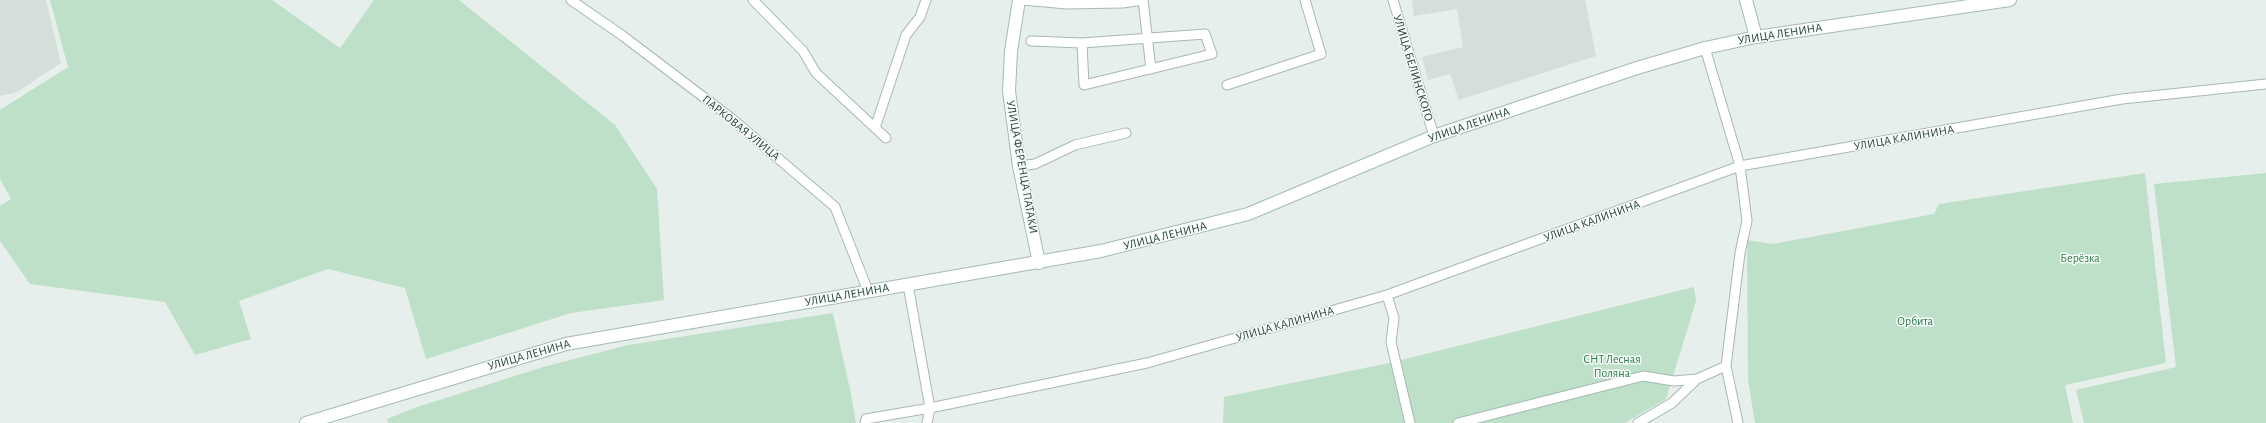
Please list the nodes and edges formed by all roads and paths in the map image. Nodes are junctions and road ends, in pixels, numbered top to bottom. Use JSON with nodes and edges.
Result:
{"nodes":[{"id":1,"x":571,"y":0,"type":"edge"},
{"id":2,"x":753,"y":0,"type":"edge"},
{"id":3,"x":926,"y":0,"type":"edge"},
{"id":4,"x":1020,"y":0,"type":"edge"},
{"id":5,"x":1143,"y":0,"type":"edge"},
{"id":6,"x":1305,"y":0,"type":"edge"},
{"id":7,"x":1393,"y":0,"type":"edge"},
{"id":8,"x":1746,"y":0,"type":"edge"},
{"id":9,"x":2010,"y":0,"type":"edge"},
{"id":10,"x":1756,"y":37,"type":"junction"},
{"id":11,"x":1147,"y":39,"type":"junction"},
{"id":12,"x":1031,"y":41,"type":"dead end"},
{"id":13,"x":1082,"y":43,"type":"junction"},
{"id":14,"x":1705,"y":48,"type":"junction"},
{"id":15,"x":1151,"y":69,"type":"junction"},
{"id":16,"x":2266,"y":84,"type":"edge"},
{"id":17,"x":1227,"y":85,"type":"dead end"},
{"id":18,"x":875,"y":128,"type":"junction"},
{"id":19,"x":1126,"y":133,"type":"dead end"},
{"id":20,"x":1434,"y":136,"type":"junction"},
{"id":21,"x":886,"y":138,"type":"dead end"},
{"id":22,"x":1019,"y":166,"type":"junction"},
{"id":23,"x":1740,"y":166,"type":"junction"},
{"id":24,"x":1039,"y":263,"type":"junction"},
{"id":25,"x":908,"y":285,"type":"junction"},
{"id":26,"x":868,"y":291,"type":"junction"},
{"id":27,"x":1387,"y":295,"type":"junction"},
{"id":28,"x":1726,"y":366,"type":"junction"},
{"id":29,"x":1697,"y":378,"type":"junction"},
{"id":30,"x":930,"y":408,"type":"junction"},
{"id":31,"x":306,"y":423,"type":"edge"},
{"id":32,"x":865,"y":423,"type":"edge"},
{"id":33,"x":927,"y":423,"type":"edge"},
{"id":34,"x":1410,"y":423,"type":"edge"},
{"id":35,"x":1458,"y":423,"type":"edge"},
{"id":36,"x":1638,"y":423,"type":"edge"},
{"id":37,"x":1738,"y":423,"type":"edge"}],
"edges":[{"from":1,"to":26,"type":"street","name":"ПАРКОВАЯ УЛИЦА"},
{"from":2,"to":18,"type":"street"},
{"from":3,"to":18,"type":"street"},
{"from":4,"to":5,"type":"street"},
{"from":4,"to":22,"type":"main road","name":"УЛИЦА ФЕРЕНЦА ПАТАКИ"},
{"from":5,"to":11,"type":"street"},
{"from":6,"to":17,"type":"street"},
{"from":7,"to":20,"type":"street","name":"УЛИЦА БЕЛИНСКОГО"},
{"from":8,"to":10,"type":"main road"},
{"from":9,"to":10,"type":"main road","name":"УЛИЦА ЛЕНИНА"},
{"from":10,"to":14,"type":"main road","name":"УЛИЦА ЛЕНИНА"},
{"from":11,"to":13,"type":"street"},
{"from":11,"to":15,"type":"street"},
{"from":11,"to":15,"type":"street"},
{"from":12,"to":13,"type":"street"},
{"from":13,"to":15,"type":"street"},
{"from":14,"to":20,"type":"main road","name":"УЛИЦА ЛЕНИНА"},
{"from":14,"to":23,"type":"street"},
{"from":16,"to":23,"type":"street","name":"УЛИЦА КАЛИНИНА"},
{"from":18,"to":21,"type":"street"},
{"from":19,"to":22,"type":"street"},
{"from":20,"to":24,"type":"main road","name":"УЛИЦА ЛЕНИНА"},
{"from":22,"to":24,"type":"main road","name":"УЛИЦА ФЕРЕНЦА ПАТАКИ"},
{"from":23,"to":27,"type":"street","name":"УЛИЦА КАЛИНИНА"},
{"from":23,"to":28,"type":"street"},
{"from":24,"to":25,"type":"main road","name":"УЛИЦА ЛЕНИНА"},
{"from":25,"to":26,"type":"main road","name":"УЛИЦА ЛЕНИНА"},
{"from":25,"to":30,"type":"street"},
{"from":26,"to":31,"type":"main road","name":"УЛИЦА ЛЕНИНА"},
{"from":27,"to":30,"type":"street","name":"УЛИЦА КАЛИНИНА"},
{"from":27,"to":34,"type":"street"},
{"from":28,"to":29,"type":"street"},
{"from":28,"to":37,"type":"street"},
{"from":29,"to":35,"type":"street"},
{"from":29,"to":36,"type":"street"},
{"from":30,"to":32,"type":"street","name":"УЛИЦА КАЛИНИНА"},
{"from":30,"to":33,"type":"street"}]}
